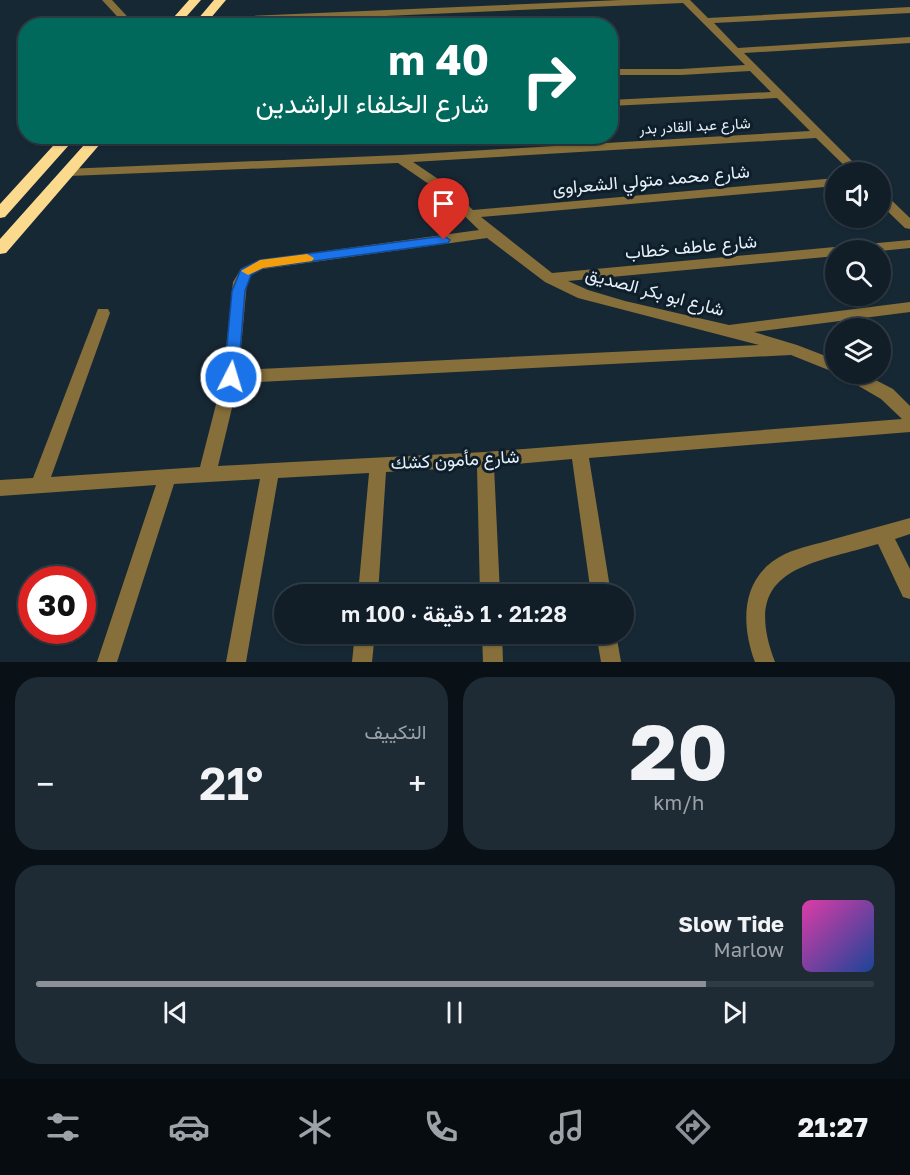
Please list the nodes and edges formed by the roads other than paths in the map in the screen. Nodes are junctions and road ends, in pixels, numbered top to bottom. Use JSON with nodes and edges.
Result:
{"nodes":[{"id":1,"x":107,"y":0,"type":"edge"},
{"id":2,"x":195,"y":0,"type":"edge"},
{"id":3,"x":220,"y":0,"type":"edge"},
{"id":4,"x":685,"y":0,"type":"edge"},
{"id":5,"x":910,"y":10,"type":"edge"},
{"id":6,"x":124,"y":18,"type":"edge"},
{"id":7,"x":178,"y":18,"type":"edge"},
{"id":8,"x":204,"y":18,"type":"edge"},
{"id":9,"x":305,"y":18,"type":"edge"},
{"id":10,"x":706,"y":21,"type":"junction"},
{"id":11,"x":910,"y":40,"type":"edge"},
{"id":12,"x":735,"y":51,"type":"junction"},
{"id":13,"x":753,"y":68,"type":"junction"},
{"id":14,"x":618,"y":72,"type":"edge"},
{"id":15,"x":780,"y":95,"type":"junction"},
{"id":16,"x":618,"y":103,"type":"edge"},
{"id":17,"x":819,"y":134,"type":"junction"},
{"id":18,"x":63,"y":144,"type":"edge"},
{"id":19,"x":93,"y":144,"type":"edge"},
{"id":20,"x":401,"y":159,"type":"junction"},
{"id":21,"x":847,"y":162,"type":"edge"},
{"id":22,"x":69,"y":172,"type":"junction"},
{"id":23,"x":825,"y":183,"type":"edge"},
{"id":24,"x":891,"y":207,"type":"edge"},
{"id":25,"x":0,"y":213,"type":"edge"},
{"id":26,"x":470,"y":214,"type":"junction"},
{"id":27,"x":910,"y":225,"type":"edge"},
{"id":28,"x":490,"y":233,"type":"junction"},
{"id":29,"x":910,"y":244,"type":"edge"},
{"id":30,"x":891,"y":246,"type":"edge"},
{"id":31,"x":0,"y":249,"type":"edge"},
{"id":32,"x":825,"y":253,"type":"edge"},
{"id":33,"x":550,"y":279,"type":"junction"},
{"id":34,"x":910,"y":307,"type":"edge"},
{"id":35,"x":103,"y":314,"type":"dead end"},
{"id":36,"x":728,"y":330,"type":"junction"},
{"id":37,"x":792,"y":349,"type":"junction"},
{"id":38,"x":825,"y":362,"type":"edge"},
{"id":39,"x":231,"y":377,"type":"junction"},
{"id":40,"x":869,"y":384,"type":"edge"},
{"id":41,"x":910,"y":416,"type":"edge"},
{"id":42,"x":910,"y":425,"type":"edge"},
{"id":43,"x":580,"y":452,"type":"junction"},
{"id":44,"x":485,"y":459,"type":"junction"},
{"id":45,"x":378,"y":465,"type":"junction"},
{"id":46,"x":270,"y":471,"type":"junction"},
{"id":47,"x":207,"y":474,"type":"junction"},
{"id":48,"x":167,"y":477,"type":"junction"},
{"id":49,"x":39,"y":486,"type":"junction"},
{"id":50,"x":0,"y":488,"type":"edge"},
{"id":51,"x":910,"y":526,"type":"edge"},
{"id":52,"x":883,"y":534,"type":"junction"},
{"id":53,"x":369,"y":584,"type":"edge"},
{"id":54,"x":490,"y":584,"type":"edge"},
{"id":55,"x":600,"y":584,"type":"edge"},
{"id":56,"x":910,"y":590,"type":"edge"},
{"id":57,"x":364,"y":644,"type":"edge"},
{"id":58,"x":492,"y":644,"type":"edge"},
{"id":59,"x":608,"y":644,"type":"edge"},
{"id":60,"x":107,"y":662,"type":"edge"},
{"id":61,"x":236,"y":662,"type":"edge"},
{"id":62,"x":362,"y":662,"type":"edge"},
{"id":63,"x":493,"y":662,"type":"edge"},
{"id":64,"x":610,"y":662,"type":"edge"},
{"id":65,"x":765,"y":662,"type":"edge"}],
"edges":[{"from":1,"to":6,"type":"street"},
{"from":2,"to":7,"type":"highway"},
{"from":3,"to":8,"type":"highway"},
{"from":4,"to":9,"type":"street"},
{"from":4,"to":10,"type":"street"},
{"from":5,"to":10,"type":"street"},
{"from":10,"to":12,"type":"street"},
{"from":11,"to":12,"type":"street"},
{"from":12,"to":13,"type":"street"},
{"from":13,"to":14,"type":"street"},
{"from":13,"to":15,"type":"street"},
{"from":15,"to":16,"type":"street"},
{"from":15,"to":17,"type":"street"},
{"from":17,"to":20,"type":"street","name":"شارع عبد القادر بدر"},
{"from":17,"to":21,"type":"street"},
{"from":18,"to":25,"type":"highway"},
{"from":19,"to":22,"type":"highway"},
{"from":20,"to":22,"type":"street","name":"شارع عبد القادر بدر"},
{"from":20,"to":26,"type":"street","name":"شارع ابو بكر الصديق"},
{"from":22,"to":31,"type":"highway"},
{"from":23,"to":26,"type":"street","name":"شارع محمد متولي الشعراوى"},
{"from":24,"to":27,"type":"street"},
{"from":26,"to":28,"type":"street","name":"شارع ابو بكر الصديق"},
{"from":28,"to":33,"type":"street","name":"شارع ابو بكر الصديق"},
{"from":28,"to":39,"type":"street"},
{"from":29,"to":30,"type":"street"},
{"from":32,"to":33,"type":"street","name":"شارع عاطف خطاب"},
{"from":33,"to":36,"type":"street","name":"شارع ابو بكر الصديق"},
{"from":34,"to":36,"type":"street"},
{"from":35,"to":49,"type":"street"},
{"from":36,"to":37,"type":"street","name":"شارع ابو بكر الصديق"},
{"from":37,"to":38,"type":"street","name":"شارع ابو بكر الصديق"},
{"from":37,"to":39,"type":"street"},
{"from":39,"to":47,"type":"street"},
{"from":40,"to":41,"type":"street"},
{"from":42,"to":43,"type":"street","name":"شارع مأمون كشك"},
{"from":43,"to":44,"type":"street","name":"شارع مأمون كشك"},
{"from":43,"to":55,"type":"street"},
{"from":44,"to":45,"type":"street","name":"شارع مأمون كشك"},
{"from":44,"to":54,"type":"street"},
{"from":45,"to":46,"type":"street","name":"شارع مأمون كشك"},
{"from":45,"to":53,"type":"street"},
{"from":46,"to":47,"type":"street","name":"شارع مأمون كشك"},
{"from":46,"to":61,"type":"street"},
{"from":47,"to":48,"type":"street","name":"شارع مأمون كشك"},
{"from":48,"to":49,"type":"street","name":"شارع مأمون كشك"},
{"from":48,"to":60,"type":"street"},
{"from":49,"to":50,"type":"street","name":"شارع مأمون كشك"},
{"from":51,"to":52,"type":"street"},
{"from":52,"to":56,"type":"street"},
{"from":52,"to":65,"type":"street"},
{"from":57,"to":62,"type":"street"},
{"from":58,"to":63,"type":"street"},
{"from":59,"to":64,"type":"street"}]}
